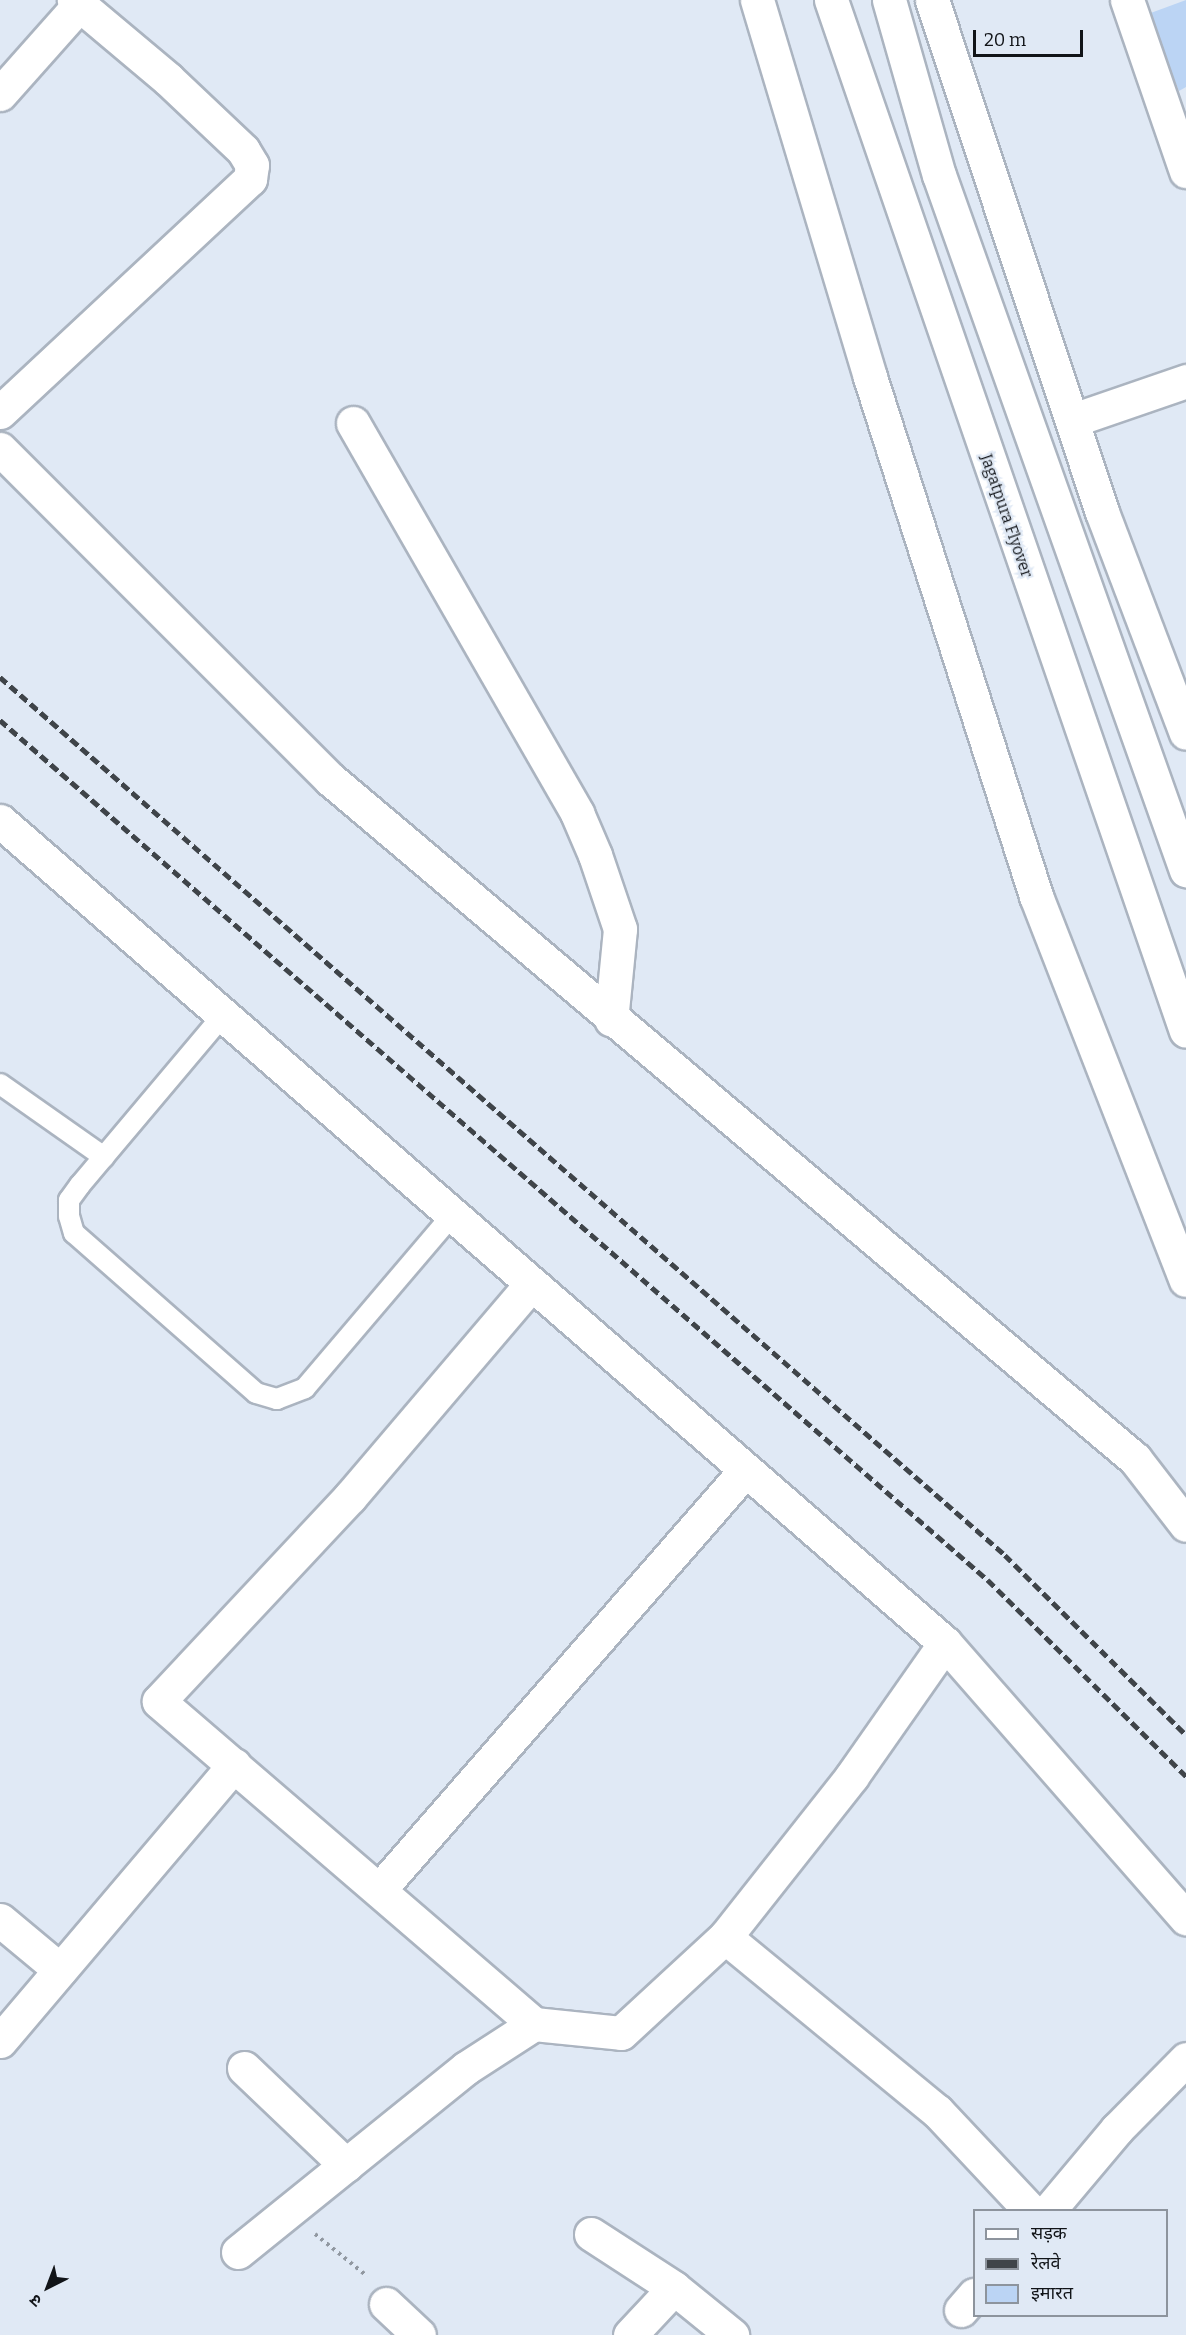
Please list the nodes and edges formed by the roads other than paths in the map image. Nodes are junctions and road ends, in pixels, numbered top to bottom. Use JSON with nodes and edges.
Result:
{"nodes":[{"id":1,"x":757,"y":0,"type":"edge"},
{"id":2,"x":831,"y":0,"type":"edge"},
{"id":3,"x":889,"y":0,"type":"edge"},
{"id":4,"x":932,"y":0,"type":"edge"},
{"id":5,"x":1128,"y":0,"type":"edge"},
{"id":6,"x":77,"y":2,"type":"edge"},
{"id":7,"x":0,"y":94,"type":"edge"},
{"id":8,"x":1180,"y":132,"type":"edge"},
{"id":9,"x":1186,"y":171,"type":"edge"},
{"id":10,"x":1186,"y":381,"type":"edge"},
{"id":11,"x":0,"y":412,"type":"edge"},
{"id":12,"x":1073,"y":420,"type":"junction"},
{"id":13,"x":353,"y":423,"type":"dead end"},
{"id":14,"x":0,"y":449,"type":"edge"},
{"id":15,"x":1186,"y":733,"type":"edge"},
{"id":16,"x":0,"y":821,"type":"edge"},
{"id":17,"x":1186,"y":870,"type":"edge"},
{"id":18,"x":224,"y":1014,"type":"junction"},
{"id":19,"x":611,"y":1020,"type":"junction"},
{"id":20,"x":1186,"y":1031,"type":"edge"},
{"id":21,"x":0,"y":1084,"type":"edge"},
{"id":22,"x":104,"y":1156,"type":"junction"},
{"id":23,"x":453,"y":1215,"type":"junction"},
{"id":24,"x":1186,"y":1280,"type":"edge"},
{"id":25,"x":531,"y":1284,"type":"junction"},
{"id":26,"x":743,"y":1473,"type":"junction"},
{"id":27,"x":1186,"y":1525,"type":"edge"},
{"id":28,"x":945,"y":1643,"type":"junction"},
{"id":29,"x":234,"y":1765,"type":"junction"},
{"id":30,"x":380,"y":1890,"type":"junction"},
{"id":31,"x":1186,"y":1918,"type":"edge"},
{"id":32,"x":0,"y":1920,"type":"edge"},
{"id":33,"x":725,"y":1936,"type":"junction"},
{"id":34,"x":60,"y":1970,"type":"junction"},
{"id":35,"x":534,"y":2024,"type":"junction"},
{"id":36,"x":0,"y":2041,"type":"edge"},
{"id":37,"x":1186,"y":2060,"type":"edge"},
{"id":38,"x":244,"y":2068,"type":"dead end"},
{"id":39,"x":346,"y":2165,"type":"junction"},
{"id":40,"x":1028,"y":2209,"type":"edge"},
{"id":41,"x":1051,"y":2209,"type":"edge"},
{"id":42,"x":591,"y":2234,"type":"dead end"},
{"id":43,"x":238,"y":2252,"type":"dead end"},
{"id":44,"x":674,"y":2288,"type":"junction"},
{"id":45,"x":386,"y":2304,"type":"road end"},
{"id":46,"x":419,"y":2335,"type":"edge"},
{"id":47,"x":630,"y":2335,"type":"edge"},
{"id":48,"x":732,"y":2335,"type":"edge"}],
"edges":[{"from":1,"to":24,"type":"street"},
{"from":2,"to":20,"type":"street","name":"Jagatpura Flyover"},
{"from":3,"to":17,"type":"street"},
{"from":4,"to":12,"type":"street"},
{"from":5,"to":8,"type":"street"},
{"from":6,"to":7,"type":"street"},
{"from":6,"to":11,"type":"street"},
{"from":8,"to":9,"type":"street"},
{"from":10,"to":12,"type":"street"},
{"from":12,"to":15,"type":"street"},
{"from":13,"to":19,"type":"street"},
{"from":14,"to":19,"type":"street"},
{"from":16,"to":18,"type":"street"},
{"from":18,"to":22,"type":"lane"},
{"from":18,"to":23,"type":"street"},
{"from":19,"to":27,"type":"street"},
{"from":21,"to":22,"type":"lane"},
{"from":22,"to":23,"type":"lane"},
{"from":23,"to":25,"type":"street"},
{"from":25,"to":26,"type":"street"},
{"from":25,"to":29,"type":"street"},
{"from":26,"to":28,"type":"street"},
{"from":26,"to":30,"type":"street"},
{"from":28,"to":31,"type":"street"},
{"from":28,"to":33,"type":"street"},
{"from":29,"to":30,"type":"street"},
{"from":29,"to":34,"type":"street"},
{"from":30,"to":35,"type":"street"},
{"from":32,"to":34,"type":"street"},
{"from":33,"to":35,"type":"street"},
{"from":33,"to":40,"type":"street"},
{"from":34,"to":36,"type":"street"},
{"from":35,"to":39,"type":"street"},
{"from":37,"to":41,"type":"street"},
{"from":38,"to":39,"type":"street"},
{"from":39,"to":43,"type":"street"},
{"from":42,"to":44,"type":"street"},
{"from":44,"to":47,"type":"street"},
{"from":44,"to":48,"type":"street"},
{"from":45,"to":46,"type":"street"}]}
